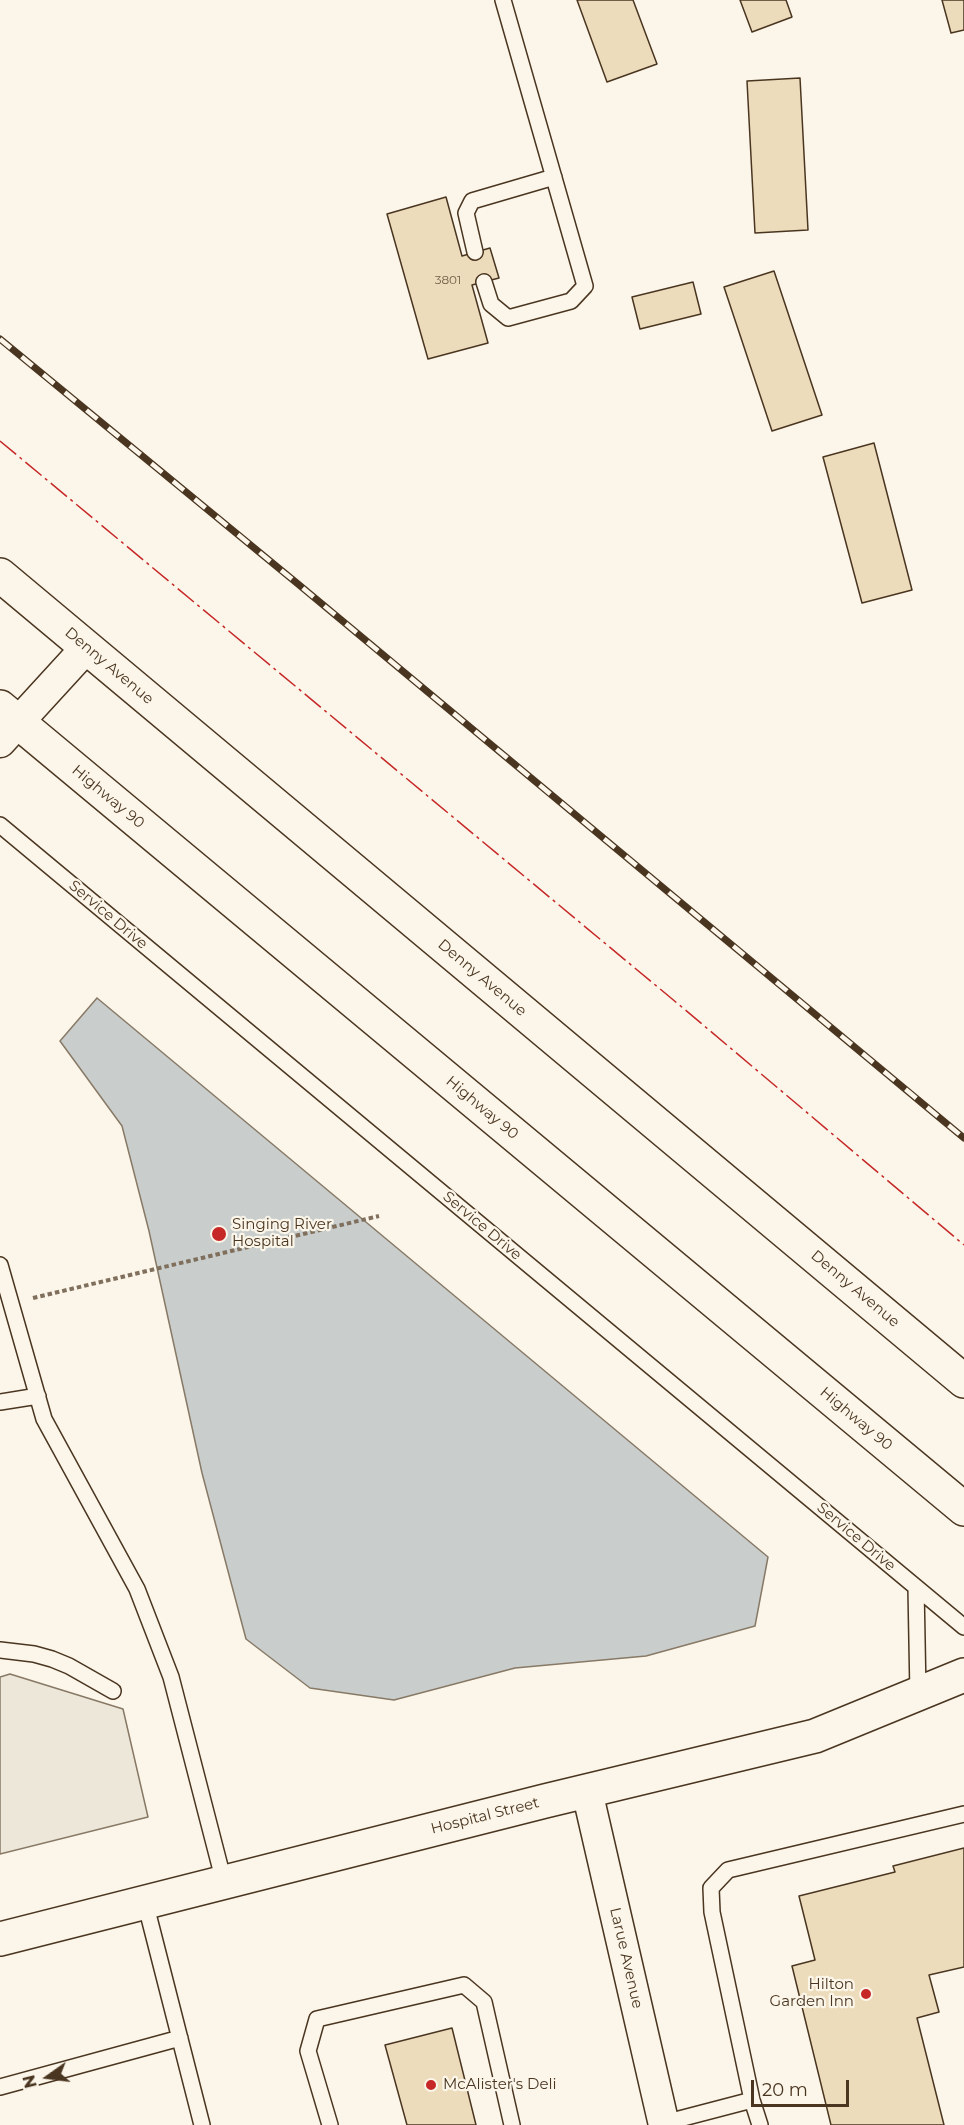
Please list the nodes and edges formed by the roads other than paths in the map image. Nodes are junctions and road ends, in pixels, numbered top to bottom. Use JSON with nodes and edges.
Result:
{"nodes":[{"id":1,"x":503,"y":0,"type":"edge"},
{"id":2,"x":554,"y":177,"type":"junction"},
{"id":3,"x":475,"y":252,"type":"dead end"},
{"id":4,"x":484,"y":282,"type":"dead end"},
{"id":5,"x":0,"y":575,"type":"edge"},
{"id":6,"x":87,"y":647,"type":"junction"},
{"id":7,"x":6,"y":724,"type":"edge"},
{"id":8,"x":0,"y":825,"type":"edge"},
{"id":9,"x":0,"y":1265,"type":"edge"},
{"id":10,"x":964,"y":1381,"type":"edge"},
{"id":11,"x":38,"y":1396,"type":"junction"},
{"id":12,"x":0,"y":1402,"type":"edge"},
{"id":13,"x":964,"y":1509,"type":"edge"},
{"id":14,"x":916,"y":1587,"type":"junction"},
{"id":15,"x":964,"y":1627,"type":"edge"},
{"id":16,"x":0,"y":1650,"type":"edge"},
{"id":17,"x":964,"y":1675,"type":"edge"},
{"id":18,"x":113,"y":1691,"type":"dead end"},
{"id":19,"x":918,"y":1694,"type":"junction"},
{"id":20,"x":587,"y":1791,"type":"junction"},
{"id":21,"x":964,"y":1814,"type":"edge"},
{"id":22,"x":224,"y":1882,"type":"junction"},
{"id":23,"x":145,"y":1902,"type":"junction"},
{"id":24,"x":0,"y":1939,"type":"edge"},
{"id":25,"x":180,"y":2038,"type":"junction"},
{"id":26,"x":0,"y":2087,"type":"edge"},
{"id":27,"x":752,"y":2100,"type":"junction"},
{"id":28,"x":664,"y":2124,"type":"edge"},
{"id":29,"x":202,"y":2125,"type":"edge"},
{"id":30,"x":330,"y":2125,"type":"edge"},
{"id":31,"x":512,"y":2125,"type":"edge"},
{"id":32,"x":760,"y":2125,"type":"edge"}],
"edges":[{"from":1,"to":2,"type":"lane"},
{"from":2,"to":3,"type":"lane"},
{"from":2,"to":4,"type":"lane"},
{"from":5,"to":6,"type":"main road","name":"Denny Avenue"},
{"from":6,"to":7,"type":"street"},
{"from":6,"to":10,"type":"main road","name":"Denny Avenue"},
{"from":7,"to":13,"type":"main road","name":"Highway 90"},
{"from":8,"to":14,"type":"lane","name":"Service Drive"},
{"from":9,"to":11,"type":"lane"},
{"from":11,"to":12,"type":"lane"},
{"from":11,"to":22,"type":"lane"},
{"from":14,"to":15,"type":"lane","name":"Service Drive"},
{"from":14,"to":19,"type":"lane"},
{"from":16,"to":18,"type":"lane"},
{"from":17,"to":19,"type":"main road","name":"Hospital Street"},
{"from":19,"to":20,"type":"main road","name":"Hospital Street"},
{"from":20,"to":22,"type":"main road","name":"Hospital Street"},
{"from":20,"to":28,"type":"street","name":"Larue Avenue"},
{"from":21,"to":27,"type":"lane"},
{"from":22,"to":23,"type":"main road","name":"Hospital Street"},
{"from":23,"to":24,"type":"main road","name":"Hospital Street"},
{"from":23,"to":25,"type":"lane"},
{"from":25,"to":26,"type":"lane"},
{"from":25,"to":29,"type":"lane"},
{"from":27,"to":28,"type":"lane"},
{"from":27,"to":32,"type":"lane"},
{"from":30,"to":31,"type":"lane"}]}
